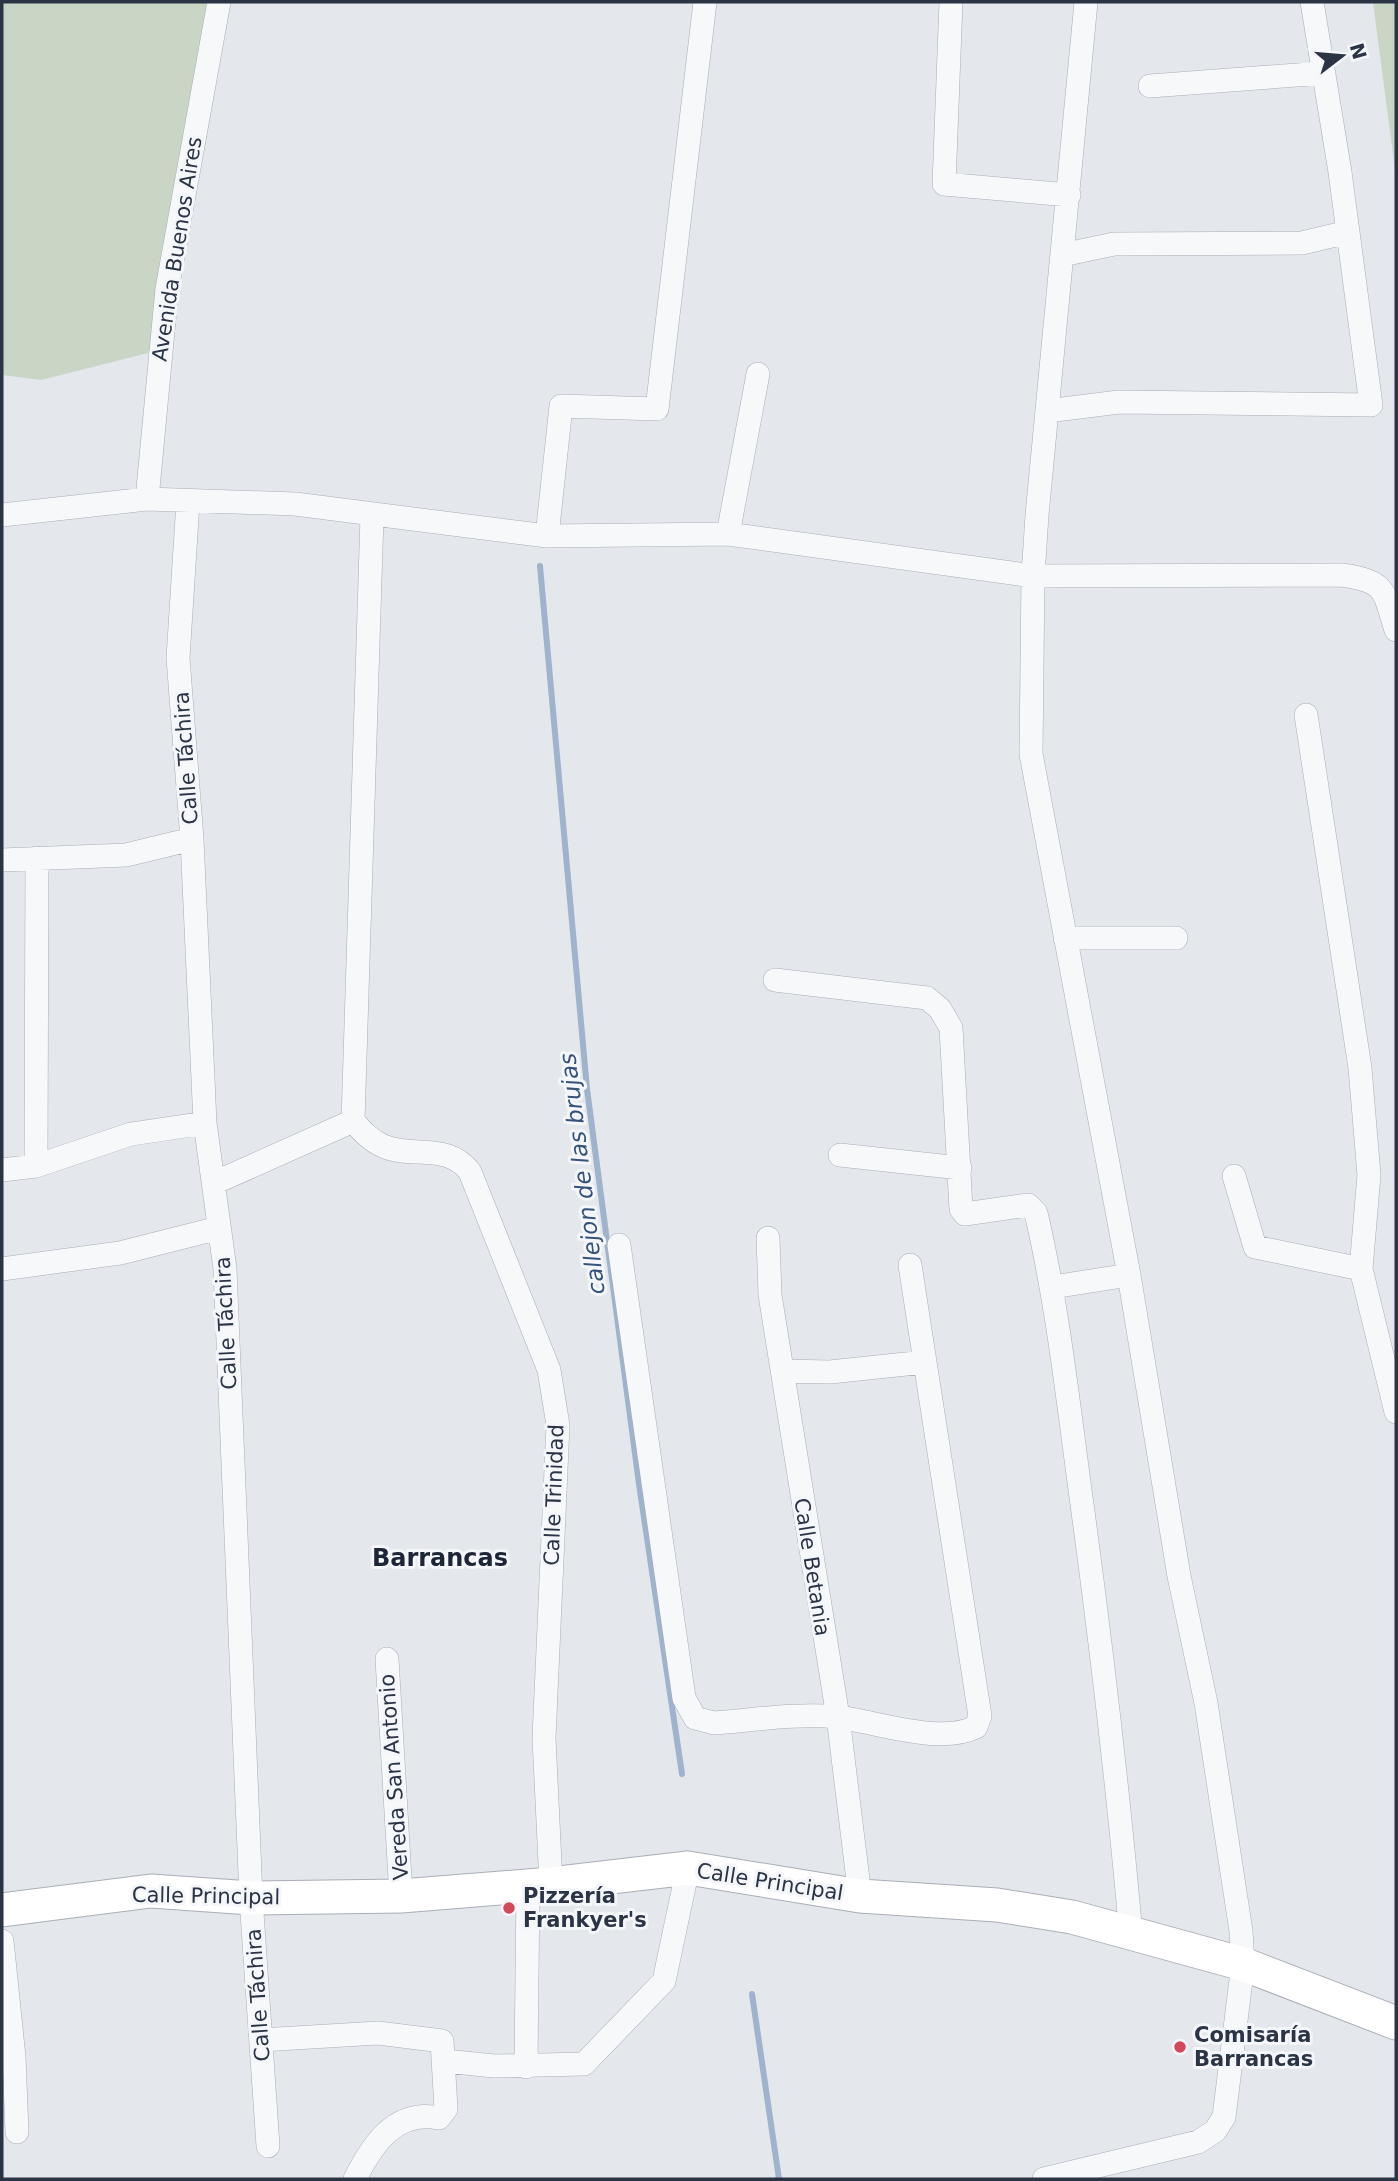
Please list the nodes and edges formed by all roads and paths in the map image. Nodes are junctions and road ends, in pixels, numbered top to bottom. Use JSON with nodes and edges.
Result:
{"nodes":[{"id":1,"x":219,"y":2,"type":"edge"},
{"id":2,"x":705,"y":2,"type":"edge"},
{"id":3,"x":951,"y":2,"type":"edge"},
{"id":4,"x":1086,"y":2,"type":"edge"},
{"id":5,"x":1312,"y":2,"type":"edge"},
{"id":6,"x":1324,"y":74,"type":"junction"},
{"id":7,"x":1150,"y":86,"type":"dead end"},
{"id":8,"x":1069,"y":195,"type":"junction"},
{"id":9,"x":1348,"y":232,"type":"junction"},
{"id":10,"x":1062,"y":255,"type":"junction"},
{"id":11,"x":758,"y":374,"type":"dead end"},
{"id":12,"x":1047,"y":411,"type":"junction"},
{"id":13,"x":147,"y":499,"type":"junction"},
{"id":14,"x":188,"y":502,"type":"junction"},
{"id":15,"x":2,"y":515,"type":"edge"},
{"id":16,"x":372,"y":516,"type":"junction"},
{"id":17,"x":728,"y":534,"type":"junction"},
{"id":18,"x":547,"y":536,"type":"junction"},
{"id":19,"x":1032,"y":576,"type":"junction"},
{"id":20,"x":1396,"y":630,"type":"edge"},
{"id":21,"x":1306,"y":715,"type":"dead end"},
{"id":22,"x":192,"y":839,"type":"junction"},
{"id":23,"x":37,"y":858,"type":"junction"},
{"id":24,"x":2,"y":860,"type":"edge"},
{"id":25,"x":1065,"y":938,"type":"junction"},
{"id":26,"x":1176,"y":939,"type":"dead end"},
{"id":27,"x":775,"y":980,"type":"dead end"},
{"id":28,"x":353,"y":1121,"type":"junction"},
{"id":29,"x":205,"y":1123,"type":"junction"},
{"id":30,"x":840,"y":1154,"type":"dead end"},
{"id":31,"x":36,"y":1166,"type":"junction"},
{"id":32,"x":960,"y":1168,"type":"junction"},
{"id":33,"x":2,"y":1170,"type":"edge"},
{"id":34,"x":1234,"y":1176,"type":"dead end"},
{"id":35,"x":214,"y":1183,"type":"junction"},
{"id":36,"x":219,"y":1228,"type":"junction"},
{"id":37,"x":768,"y":1238,"type":"dead end"},
{"id":38,"x":620,"y":1245,"type":"dead end"},
{"id":39,"x":910,"y":1265,"type":"dead end"},
{"id":40,"x":2,"y":1269,"type":"edge"},
{"id":41,"x":1361,"y":1269,"type":"junction"},
{"id":42,"x":1129,"y":1275,"type":"junction"},
{"id":43,"x":1053,"y":1287,"type":"junction"},
{"id":44,"x":925,"y":1362,"type":"junction"},
{"id":45,"x":782,"y":1371,"type":"junction"},
{"id":46,"x":1396,"y":1412,"type":"edge"},
{"id":47,"x":387,"y":1659,"type":"dead end"},
{"id":48,"x":838,"y":1717,"type":"junction"},
{"id":49,"x":688,"y":1868,"type":"junction"},
{"id":50,"x":540,"y":1885,"type":"junction"},
{"id":51,"x":401,"y":1896,"type":"junction"},
{"id":52,"x":860,"y":1896,"type":"junction"},
{"id":53,"x":251,"y":1898,"type":"junction"},
{"id":54,"x":2,"y":1910,"type":"edge"},
{"id":55,"x":1131,"y":1935,"type":"junction"},
{"id":56,"x":2,"y":1941,"type":"edge"},
{"id":57,"x":1243,"y":1964,"type":"junction"},
{"id":58,"x":1396,"y":2023,"type":"edge"},
{"id":59,"x":261,"y":2040,"type":"junction"},
{"id":60,"x":445,"y":2061,"type":"junction"},
{"id":61,"x":526,"y":2067,"type":"junction"},
{"id":62,"x":16,"y":2132,"type":"dead end"},
{"id":63,"x":268,"y":2146,"type":"dead end"},
{"id":64,"x":355,"y":2179,"type":"edge"},
{"id":65,"x":1044,"y":2179,"type":"edge"}],
"edges":[{"from":1,"to":13,"type":"street","name":"Avenida Buenos Aires"},
{"from":2,"to":18,"type":"street"},
{"from":3,"to":8,"type":"street"},
{"from":4,"to":8,"type":"street"},
{"from":5,"to":6,"type":"street"},
{"from":6,"to":7,"type":"street"},
{"from":6,"to":9,"type":"street"},
{"from":8,"to":10,"type":"street"},
{"from":9,"to":10,"type":"street"},
{"from":9,"to":12,"type":"street"},
{"from":10,"to":12,"type":"street"},
{"from":11,"to":17,"type":"street"},
{"from":12,"to":19,"type":"street"},
{"from":13,"to":14,"type":"street"},
{"from":13,"to":15,"type":"street"},
{"from":14,"to":16,"type":"street"},
{"from":14,"to":22,"type":"street","name":"Calle Táchira"},
{"from":16,"to":18,"type":"street"},
{"from":16,"to":28,"type":"street"},
{"from":17,"to":18,"type":"street"},
{"from":17,"to":19,"type":"street"},
{"from":19,"to":20,"type":"street"},
{"from":19,"to":25,"type":"street"},
{"from":21,"to":41,"type":"street"},
{"from":22,"to":23,"type":"street"},
{"from":22,"to":29,"type":"street","name":"Calle Táchira"},
{"from":23,"to":24,"type":"street"},
{"from":23,"to":31,"type":"street"},
{"from":25,"to":26,"type":"street"},
{"from":25,"to":42,"type":"street"},
{"from":27,"to":32,"type":"street"},
{"from":28,"to":35,"type":"street"},
{"from":28,"to":50,"type":"street","name":"Calle Trinidad"},
{"from":29,"to":31,"type":"street"},
{"from":29,"to":35,"type":"street","name":"Calle Táchira"},
{"from":30,"to":32,"type":"street"},
{"from":31,"to":33,"type":"street"},
{"from":32,"to":43,"type":"street"},
{"from":34,"to":41,"type":"street"},
{"from":35,"to":36,"type":"street","name":"Calle Táchira"},
{"from":36,"to":40,"type":"street"},
{"from":36,"to":53,"type":"street","name":"Calle Táchira"},
{"from":37,"to":45,"type":"street","name":"Calle Betania"},
{"from":38,"to":48,"type":"street"},
{"from":39,"to":44,"type":"street"},
{"from":41,"to":46,"type":"street"},
{"from":42,"to":43,"type":"street"},
{"from":42,"to":57,"type":"street"},
{"from":43,"to":55,"type":"street"},
{"from":44,"to":45,"type":"street"},
{"from":44,"to":48,"type":"street"},
{"from":45,"to":48,"type":"street","name":"Calle Betania"},
{"from":47,"to":51,"type":"street","name":"Vereda San Antonio"},
{"from":48,"to":52,"type":"street","name":"Calle Betania"},
{"from":49,"to":50,"type":"street","name":"Calle Principal"},
{"from":49,"to":52,"type":"street","name":"Calle Principal"},
{"from":49,"to":61,"type":"street"},
{"from":50,"to":51,"type":"street","name":"Calle Principal"},
{"from":50,"to":61,"type":"street"},
{"from":51,"to":53,"type":"street","name":"Calle Principal"},
{"from":52,"to":55,"type":"street","name":"Calle Principal"},
{"from":53,"to":54,"type":"street","name":"Calle Principal"},
{"from":53,"to":59,"type":"street","name":"Calle Táchira"},
{"from":55,"to":57,"type":"street","name":"Calle Principal"},
{"from":56,"to":62,"type":"street"},
{"from":57,"to":58,"type":"street","name":"Calle Principal"},
{"from":57,"to":65,"type":"street"},
{"from":59,"to":60,"type":"street"},
{"from":59,"to":63,"type":"street","name":"Calle Táchira"},
{"from":60,"to":61,"type":"street"},
{"from":60,"to":64,"type":"street"}]}
